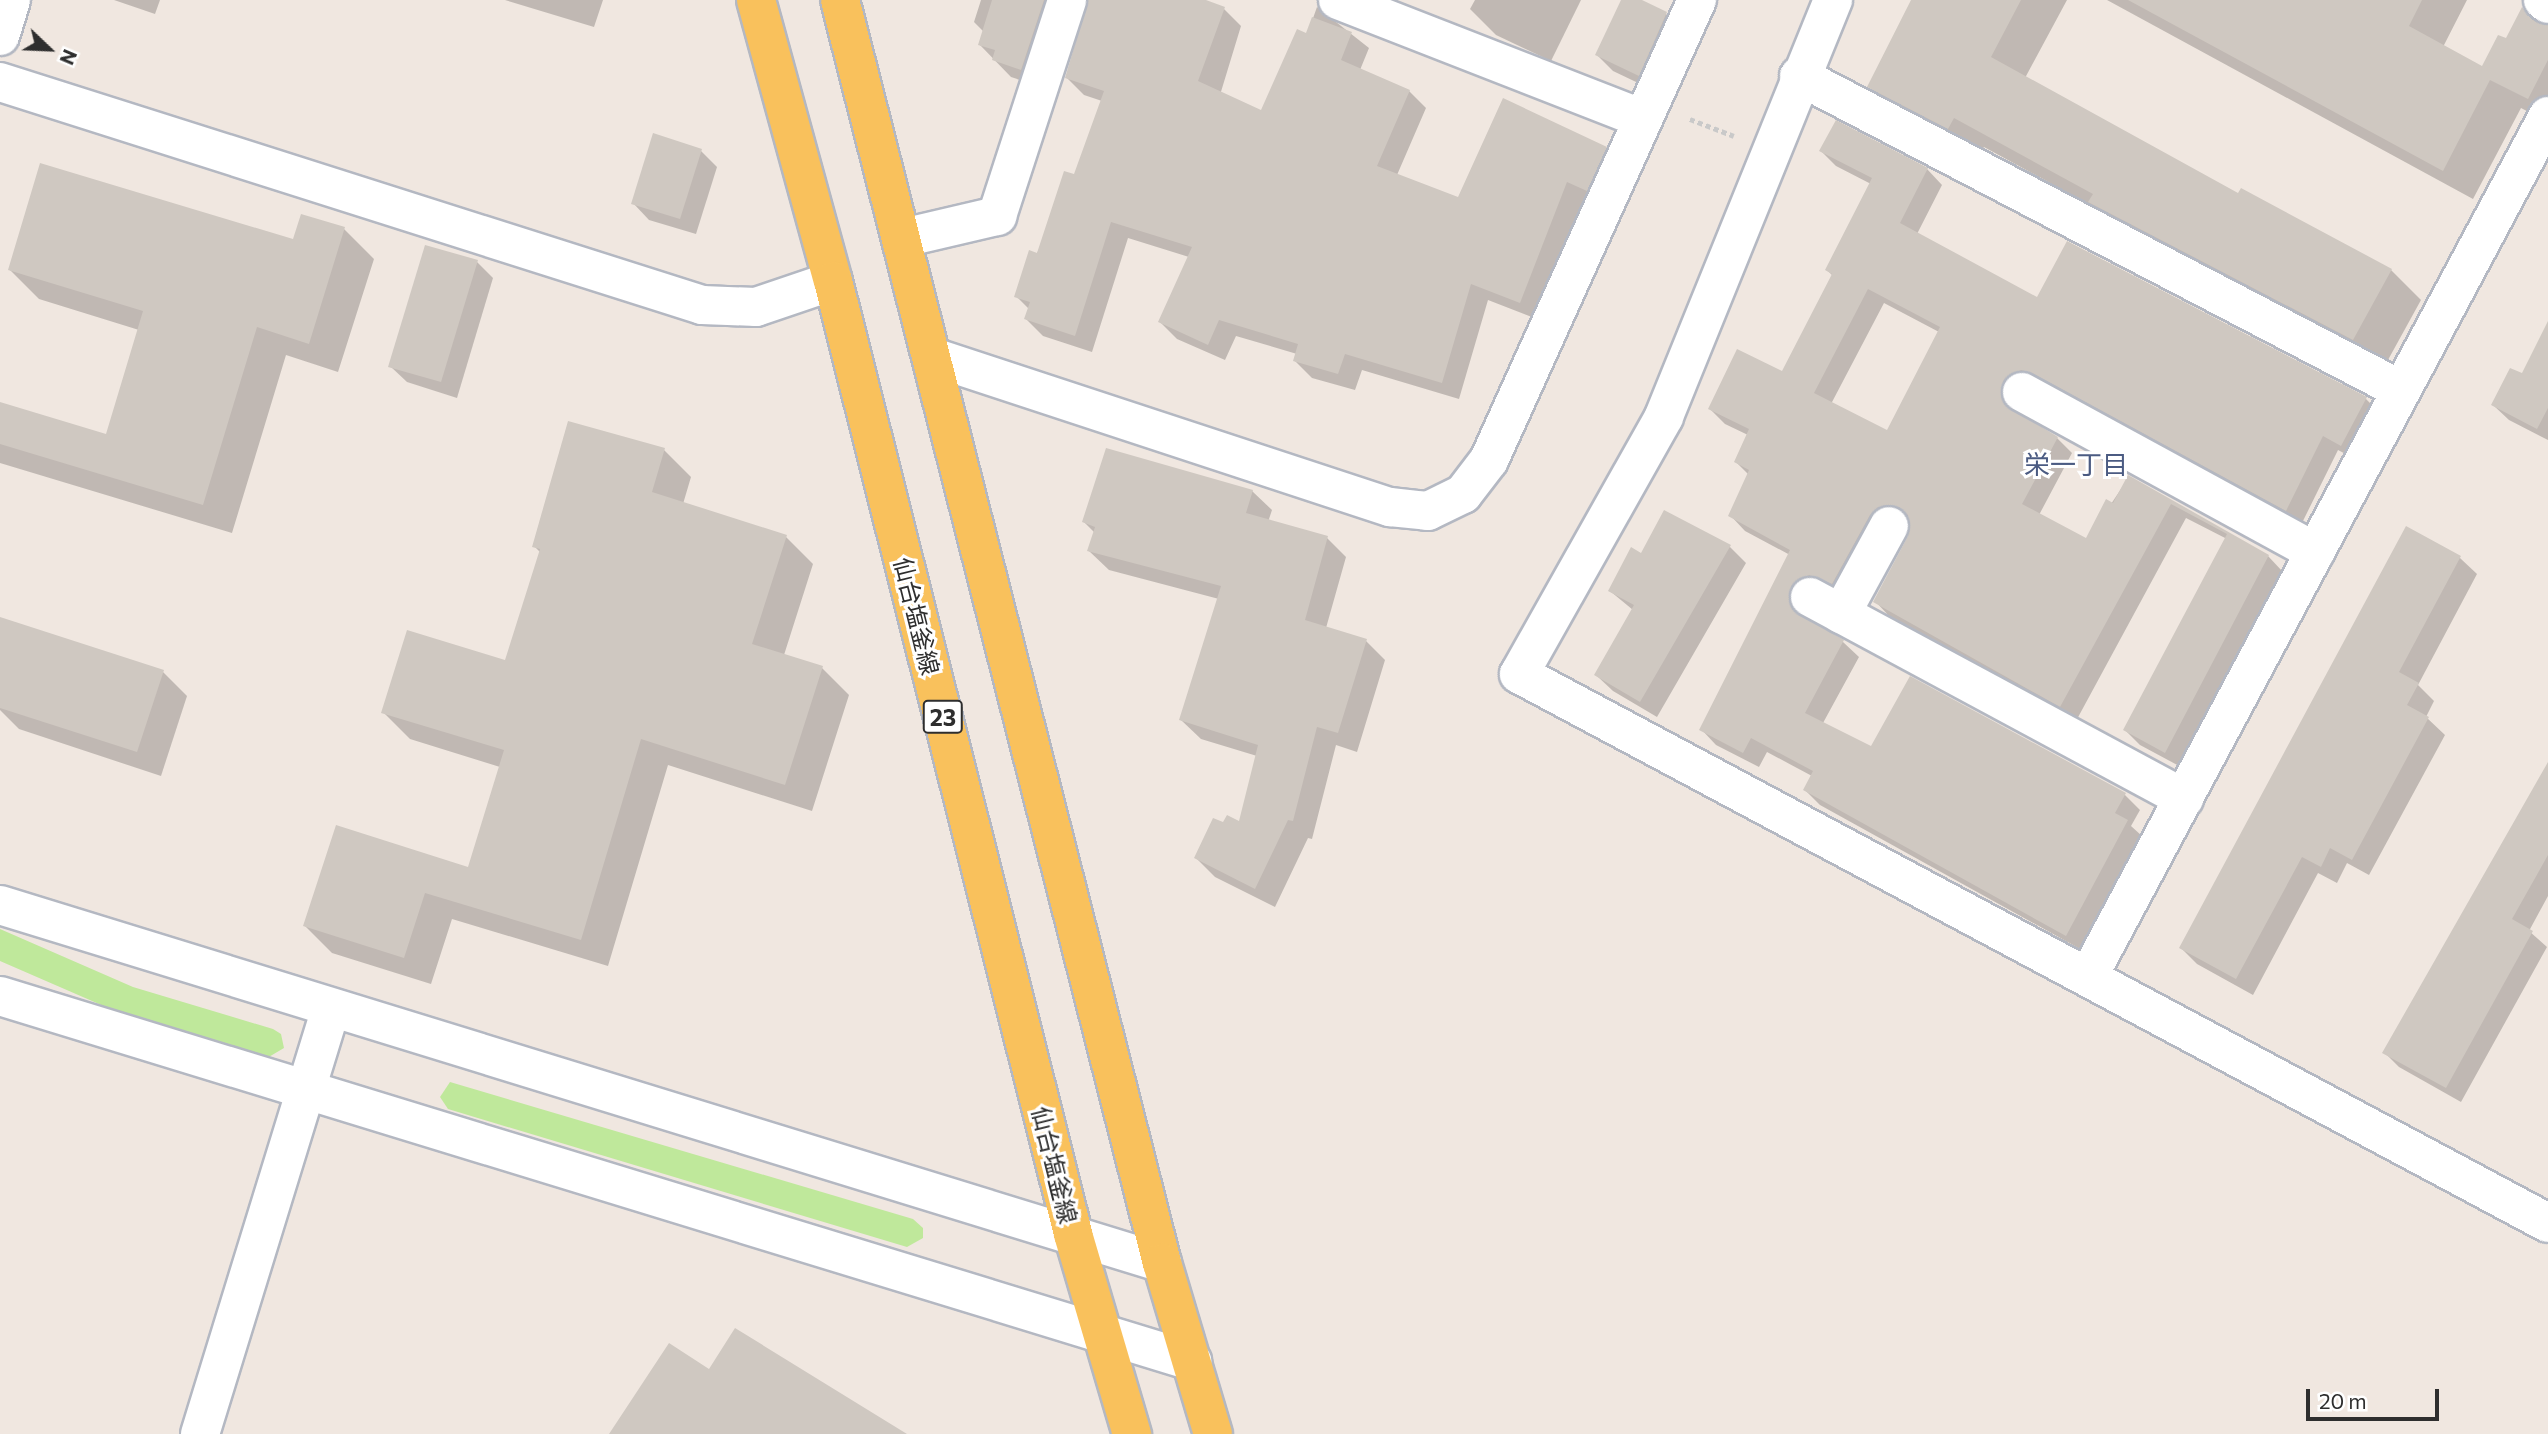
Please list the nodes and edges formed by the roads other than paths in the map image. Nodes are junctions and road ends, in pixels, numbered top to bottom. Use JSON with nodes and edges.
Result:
{"nodes":[{"id":1,"x":11,"y":0,"type":"edge"},
{"id":2,"x":757,"y":0,"type":"edge"},
{"id":3,"x":840,"y":0,"type":"edge"},
{"id":4,"x":1067,"y":0,"type":"edge"},
{"id":5,"x":1338,"y":0,"type":"edge"},
{"id":6,"x":1697,"y":0,"type":"edge"},
{"id":7,"x":1833,"y":0,"type":"edge"},
{"id":8,"x":2543,"y":0,"type":"edge"},
{"id":9,"x":2548,"y":4,"type":"edge"},
{"id":10,"x":0,"y":36,"type":"edge"},
{"id":11,"x":1799,"y":76,"type":"junction"},
{"id":12,"x":0,"y":82,"type":"edge"},
{"id":13,"x":2548,"y":116,"type":"edge"},
{"id":14,"x":1643,"y":119,"type":"junction"},
{"id":15,"x":903,"y":238,"type":"junction"},
{"id":16,"x":833,"y":281,"type":"junction"},
{"id":17,"x":933,"y":356,"type":"junction"},
{"id":18,"x":2401,"y":390,"type":"junction"},
{"id":19,"x":2022,"y":392,"type":"dead end"},
{"id":20,"x":1889,"y":526,"type":"dead end"},
{"id":21,"x":2315,"y":552,"type":"junction"},
{"id":22,"x":2184,"y":799,"type":"junction"},
{"id":23,"x":0,"y":905,"type":"edge"},
{"id":24,"x":2090,"y":975,"type":"junction"},
{"id":25,"x":0,"y":996,"type":"edge"},
{"id":26,"x":331,"y":1008,"type":"junction"},
{"id":27,"x":307,"y":1088,"type":"junction"},
{"id":28,"x":2548,"y":1223,"type":"edge"},
{"id":29,"x":1073,"y":1234,"type":"junction"},
{"id":30,"x":1161,"y":1263,"type":"junction"},
{"id":31,"x":1101,"y":1330,"type":"junction"},
{"id":32,"x":1192,"y":1361,"type":"junction"},
{"id":33,"x":200,"y":1434,"type":"edge"},
{"id":34,"x":1132,"y":1434,"type":"edge"},
{"id":35,"x":1213,"y":1434,"type":"edge"}],
"edges":[{"from":1,"to":10,"type":"street"},
{"from":2,"to":16,"type":"main road","name":"仙台塩釜線","number":"23"},
{"from":3,"to":15,"type":"main road"},
{"from":4,"to":15,"type":"street"},
{"from":5,"to":14,"type":"street"},
{"from":6,"to":14,"type":"street"},
{"from":7,"to":11,"type":"street"},
{"from":8,"to":9,"type":"street"},
{"from":11,"to":18,"type":"street"},
{"from":11,"to":24,"type":"street"},
{"from":12,"to":16,"type":"street"},
{"from":13,"to":18,"type":"street"},
{"from":14,"to":17,"type":"street"},
{"from":15,"to":17,"type":"main road"},
{"from":16,"to":29,"type":"main road","name":"仙台塩釜線","number":"23"},
{"from":17,"to":30,"type":"main road"},
{"from":18,"to":21,"type":"street"},
{"from":19,"to":21,"type":"street"},
{"from":20,"to":22,"type":"street"},
{"from":21,"to":22,"type":"street"},
{"from":22,"to":24,"type":"street"},
{"from":23,"to":26,"type":"street"},
{"from":24,"to":28,"type":"street"},
{"from":25,"to":27,"type":"street"},
{"from":26,"to":27,"type":"street"},
{"from":26,"to":29,"type":"street"},
{"from":27,"to":31,"type":"street"},
{"from":27,"to":33,"type":"street"},
{"from":29,"to":30,"type":"street"},
{"from":29,"to":31,"type":"main road","name":"仙台塩釜線","number":"23"},
{"from":30,"to":32,"type":"main road"},
{"from":31,"to":32,"type":"street"},
{"from":31,"to":34,"type":"main road","name":"仙台塩釜線","number":"23"},
{"from":32,"to":35,"type":"main road"}]}
